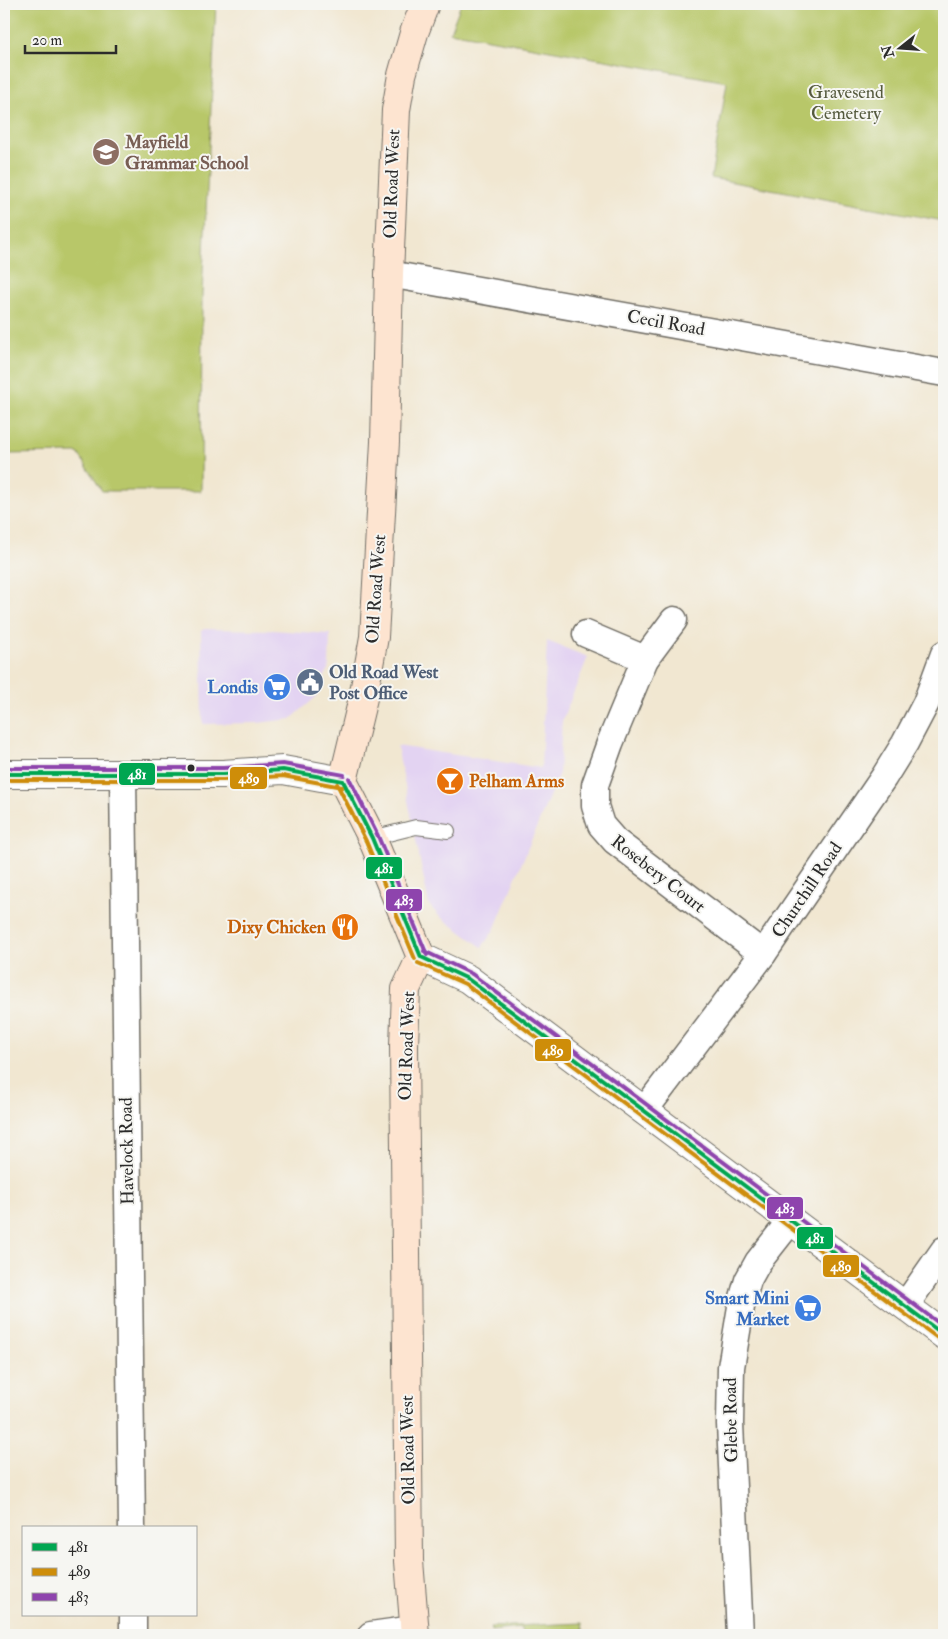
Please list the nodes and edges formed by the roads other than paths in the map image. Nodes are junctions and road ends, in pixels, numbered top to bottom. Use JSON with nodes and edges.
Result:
{"nodes":[{"id":1,"x":425,"y":4,"type":"edge"},
{"id":2,"x":389,"y":274,"type":"junction"},
{"id":3,"x":944,"y":373,"type":"edge"},
{"id":4,"x":674,"y":620,"type":"dead end"},
{"id":5,"x":586,"y":634,"type":"dead end"},
{"id":6,"x":944,"y":654,"type":"edge"},
{"id":7,"x":645,"y":659,"type":"junction"},
{"id":8,"x":4,"y":774,"type":"edge"},
{"id":9,"x":123,"y":774,"type":"junction"},
{"id":10,"x":343,"y":781,"type":"junction"},
{"id":11,"x":448,"y":831,"type":"dead end"},
{"id":12,"x":372,"y":838,"type":"junction"},
{"id":13,"x":763,"y":954,"type":"junction"},
{"id":14,"x":421,"y":957,"type":"junction"},
{"id":15,"x":644,"y":1111,"type":"junction"},
{"id":16,"x":791,"y":1220,"type":"junction"},
{"id":17,"x":944,"y":1250,"type":"edge"},
{"id":18,"x":905,"y":1306,"type":"junction"},
{"id":19,"x":944,"y":1335,"type":"edge"},
{"id":20,"x":132,"y":1526,"type":"edge"},
{"id":21,"x":133,"y":1616,"type":"edge"},
{"id":22,"x":414,"y":1632,"type":"edge"},
{"id":23,"x":133,"y":1635,"type":"edge"},
{"id":24,"x":371,"y":1635,"type":"edge"},
{"id":25,"x":740,"y":1635,"type":"edge"}],
"edges":[{"from":1,"to":2,"type":"main road","name":"Old Road West"},
{"from":2,"to":3,"type":"street","name":"Cecil Road"},
{"from":2,"to":10,"type":"main road","name":"Old Road West"},
{"from":4,"to":7,"type":"street","name":"Rosebery Court"},
{"from":5,"to":7,"type":"street"},
{"from":6,"to":13,"type":"street","name":"Churchill Road"},
{"from":7,"to":13,"type":"street","name":"Rosebery Court"},
{"from":8,"to":9,"type":"street"},
{"from":9,"to":10,"type":"street"},
{"from":9,"to":20,"type":"street","name":"Havelock Road"},
{"from":10,"to":12,"type":"main road"},
{"from":11,"to":12,"type":"lane"},
{"from":12,"to":14,"type":"main road"},
{"from":13,"to":15,"type":"street","name":"Churchill Road"},
{"from":14,"to":15,"type":"street"},
{"from":14,"to":22,"type":"main road","name":"Old Road West"},
{"from":15,"to":16,"type":"street"},
{"from":16,"to":18,"type":"street"},
{"from":16,"to":25,"type":"street","name":"Glebe Road"},
{"from":17,"to":18,"type":"street"},
{"from":18,"to":19,"type":"street"},
{"from":21,"to":23,"type":"street"},
{"from":22,"to":24,"type":"street"}]}
